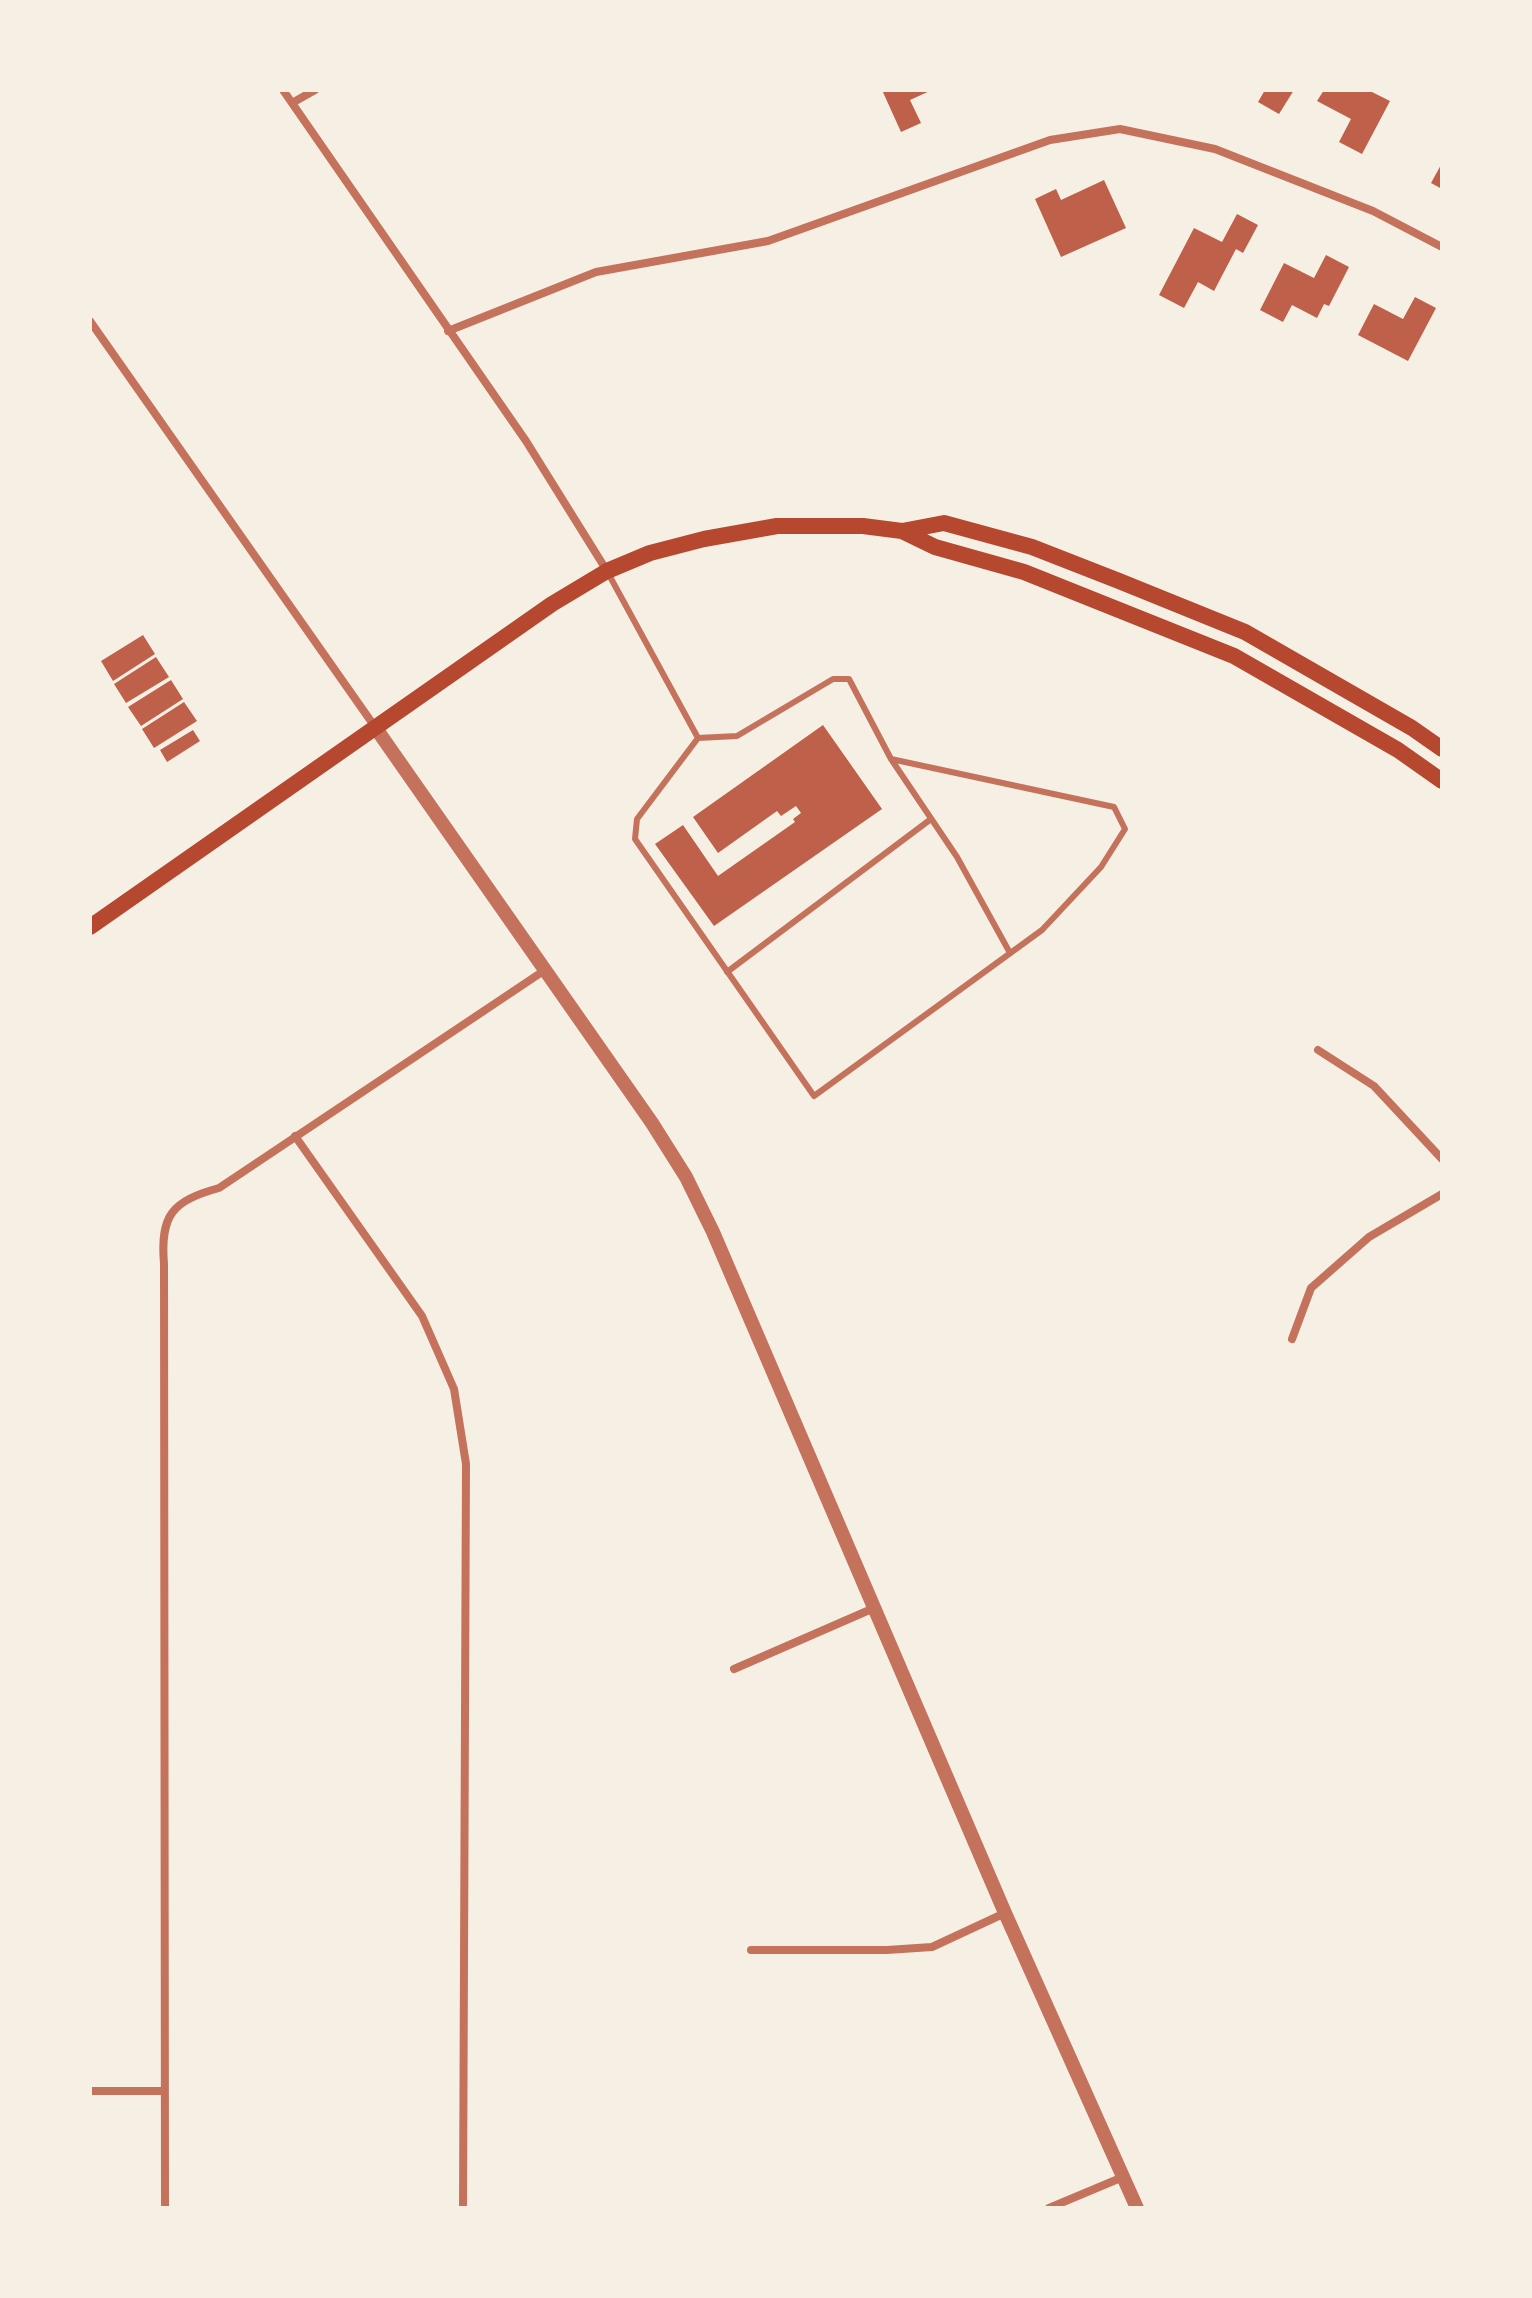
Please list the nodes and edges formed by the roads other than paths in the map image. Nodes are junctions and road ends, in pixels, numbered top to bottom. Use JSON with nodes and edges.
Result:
{"nodes":[{"id":1,"x":283,"y":90,"type":"edge"},
{"id":2,"x":315,"y":90,"type":"edge"},
{"id":3,"x":292,"y":103,"type":"junction"},
{"id":4,"x":1442,"y":247,"type":"edge"},
{"id":5,"x":90,"y":321,"type":"edge"},
{"id":6,"x":448,"y":331,"type":"junction"},
{"id":7,"x":902,"y":531,"type":"junction"},
{"id":8,"x":607,"y":571,"type":"junction"},
{"id":9,"x":375,"y":727,"type":"junction"},
{"id":10,"x":698,"y":738,"type":"junction"},
{"id":11,"x":1442,"y":749,"type":"edge"},
{"id":12,"x":891,"y":759,"type":"junction"},
{"id":13,"x":1442,"y":781,"type":"edge"},
{"id":14,"x":931,"y":819,"type":"junction"},
{"id":15,"x":90,"y":927,"type":"edge"},
{"id":16,"x":1010,"y":953,"type":"junction"},
{"id":17,"x":545,"y":970,"type":"junction"},
{"id":18,"x":727,"y":972,"type":"junction"},
{"id":19,"x":1318,"y":1050,"type":"dead end"},
{"id":20,"x":295,"y":1136,"type":"junction"},
{"id":21,"x":1442,"y":1159,"type":"edge"},
{"id":22,"x":1442,"y":1194,"type":"edge"},
{"id":23,"x":1292,"y":1339,"type":"dead end"},
{"id":24,"x":874,"y":1608,"type":"junction"},
{"id":25,"x":734,"y":1669,"type":"dead end"},
{"id":26,"x":1005,"y":1913,"type":"junction"},
{"id":27,"x":751,"y":1950,"type":"dead end"},
{"id":28,"x":90,"y":2091,"type":"edge"},
{"id":29,"x":164,"y":2091,"type":"junction"},
{"id":30,"x":1123,"y":2177,"type":"junction"},
{"id":31,"x":165,"y":2208,"type":"edge"},
{"id":32,"x":463,"y":2208,"type":"edge"},
{"id":33,"x":1049,"y":2208,"type":"edge"},
{"id":34,"x":1137,"y":2208,"type":"edge"}],
"edges":[{"from":1,"to":3,"type":"street"},
{"from":2,"to":3,"type":"street"},
{"from":3,"to":6,"type":"street"},
{"from":4,"to":6,"type":"street"},
{"from":5,"to":9,"type":"street"},
{"from":6,"to":8,"type":"street"},
{"from":7,"to":8,"type":"main road"},
{"from":7,"to":11,"type":"main road"},
{"from":7,"to":13,"type":"main road"},
{"from":8,"to":9,"type":"main road"},
{"from":8,"to":10,"type":"lane"},
{"from":9,"to":15,"type":"main road"},
{"from":9,"to":17,"type":"street"},
{"from":10,"to":12,"type":"lane"},
{"from":10,"to":18,"type":"lane"},
{"from":12,"to":14,"type":"lane"},
{"from":12,"to":16,"type":"lane"},
{"from":14,"to":16,"type":"lane"},
{"from":14,"to":18,"type":"lane"},
{"from":16,"to":18,"type":"lane"},
{"from":17,"to":20,"type":"street"},
{"from":17,"to":24,"type":"street"},
{"from":19,"to":21,"type":"street"},
{"from":20,"to":29,"type":"street"},
{"from":20,"to":32,"type":"street"},
{"from":22,"to":23,"type":"street"},
{"from":24,"to":25,"type":"street"},
{"from":24,"to":26,"type":"street"},
{"from":26,"to":27,"type":"street"},
{"from":26,"to":30,"type":"street"},
{"from":28,"to":29,"type":"street"},
{"from":29,"to":31,"type":"street"},
{"from":30,"to":33,"type":"street"},
{"from":30,"to":34,"type":"street"}]}
